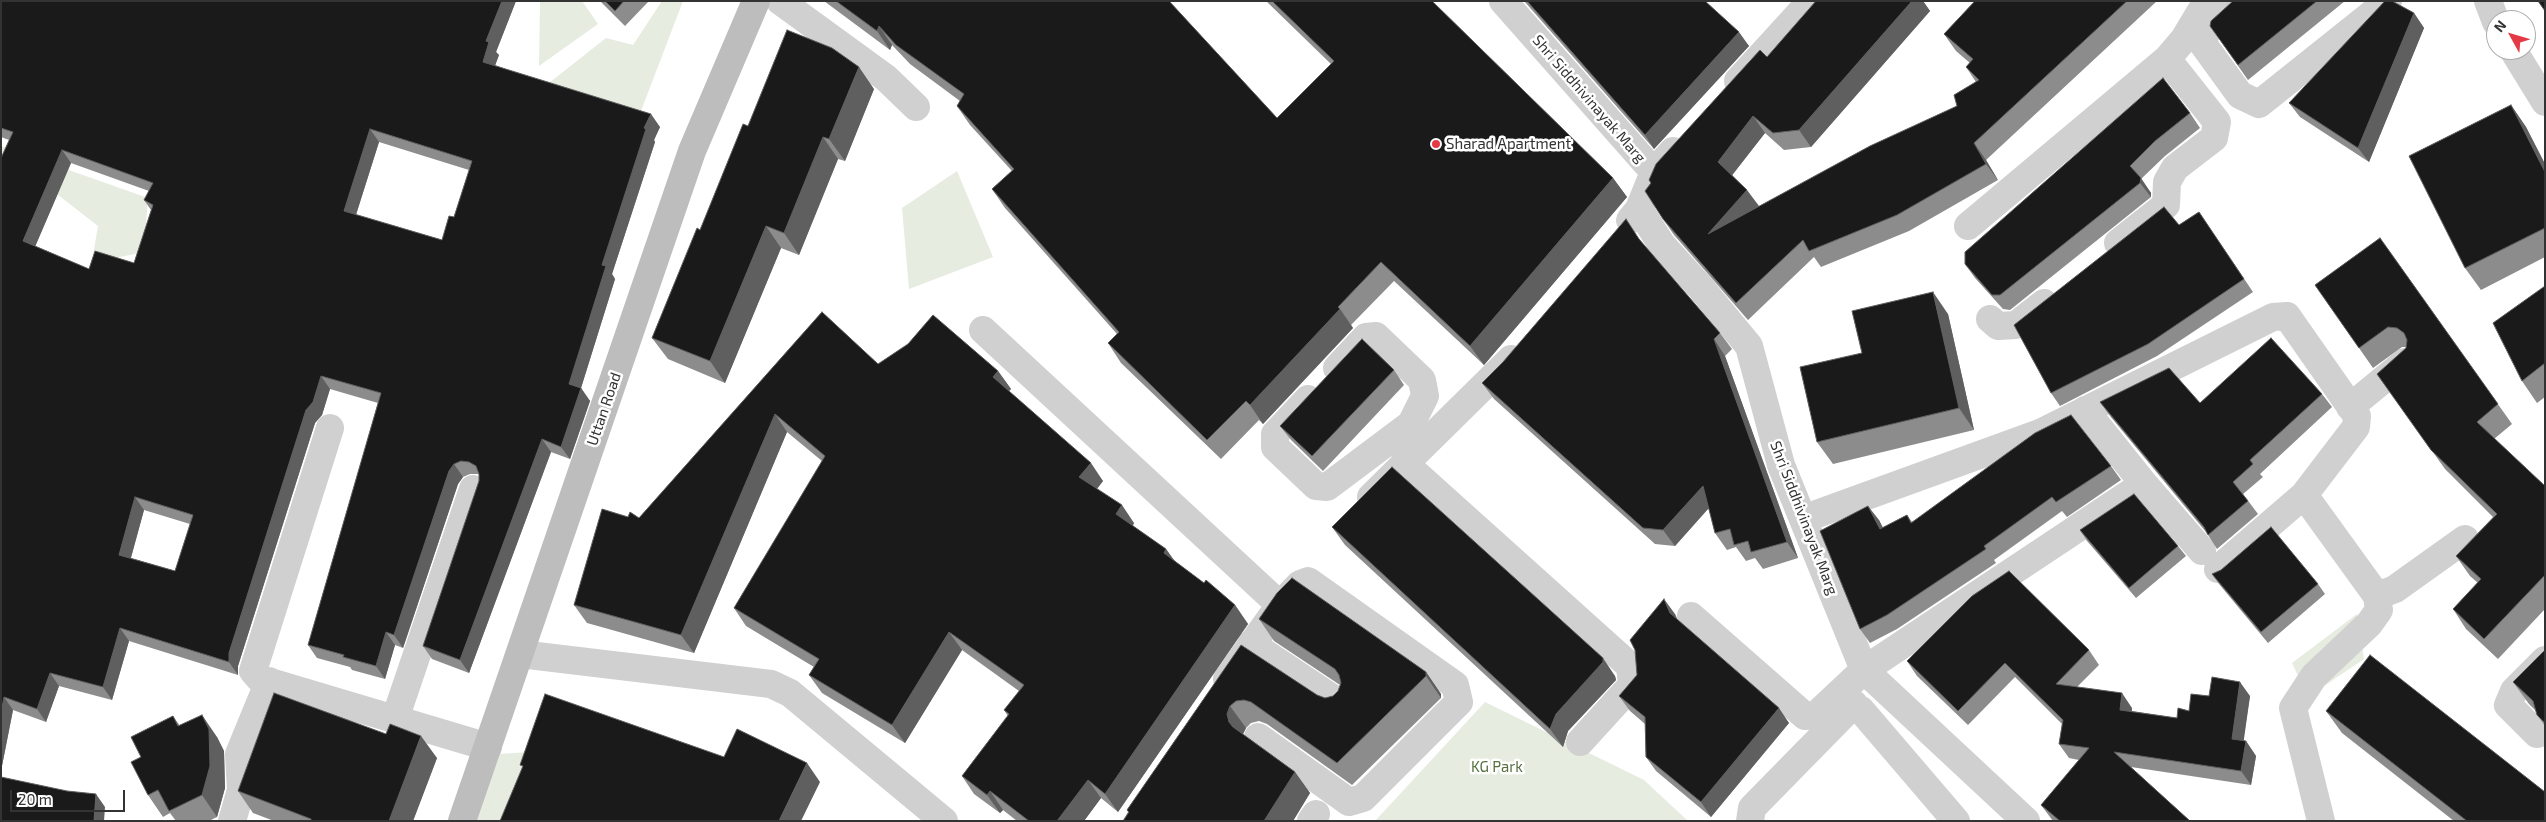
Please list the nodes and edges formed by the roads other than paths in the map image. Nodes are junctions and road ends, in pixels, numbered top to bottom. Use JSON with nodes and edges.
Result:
{"nodes":[{"id":1,"x":756,"y":1,"type":"edge"},
{"id":2,"x":780,"y":1,"type":"edge"},
{"id":3,"x":1503,"y":1,"type":"edge"},
{"id":4,"x":1811,"y":1,"type":"edge"},
{"id":5,"x":2207,"y":1,"type":"edge"},
{"id":6,"x":2237,"y":1,"type":"edge"},
{"id":7,"x":2388,"y":1,"type":"edge"},
{"id":8,"x":2167,"y":59,"type":"junction"},
{"id":9,"x":2519,"y":60,"type":"edge"},
{"id":10,"x":1720,"y":101,"type":"edge"},
{"id":11,"x":2545,"y":102,"type":"edge"},
{"id":12,"x":916,"y":108,"type":"dead end"},
{"id":13,"x":1693,"y":129,"type":"edge"},
{"id":14,"x":1654,"y":172,"type":"junction"},
{"id":15,"x":1638,"y":210,"type":"junction"},
{"id":16,"x":1968,"y":226,"type":"dead end"},
{"id":17,"x":1613,"y":240,"type":"edge"},
{"id":18,"x":2098,"y":259,"type":"edge"},
{"id":19,"x":2061,"y":289,"type":"edge"},
{"id":20,"x":1990,"y":319,"type":"edge"},
{"id":21,"x":983,"y":330,"type":"dead end"},
{"id":22,"x":1528,"y":338,"type":"edge"},
{"id":23,"x":2405,"y":362,"type":"edge"},
{"id":24,"x":2350,"y":407,"type":"junction"},
{"id":25,"x":2085,"y":410,"type":"junction"},
{"id":26,"x":330,"y":428,"type":"dead end"},
{"id":27,"x":1419,"y":432,"type":"junction"},
{"id":28,"x":1404,"y":462,"type":"junction"},
{"id":29,"x":2144,"y":484,"type":"junction"},
{"id":30,"x":473,"y":489,"type":"dead end"},
{"id":31,"x":2304,"y":495,"type":"junction"},
{"id":32,"x":1350,"y":518,"type":"edge"},
{"id":33,"x":1803,"y":519,"type":"junction"},
{"id":34,"x":2465,"y":539,"type":"dead end"},
{"id":35,"x":2377,"y":596,"type":"junction"},
{"id":36,"x":1280,"y":605,"type":"junction"},
{"id":37,"x":1692,"y":616,"type":"dead end"},
{"id":38,"x":1251,"y":644,"type":"junction"},
{"id":39,"x":520,"y":654,"type":"junction"},
{"id":40,"x":2545,"y":660,"type":"edge"},
{"id":41,"x":1870,"y":676,"type":"junction"},
{"id":42,"x":269,"y":681,"type":"junction"},
{"id":43,"x":1213,"y":700,"type":"edge"},
{"id":44,"x":1341,"y":704,"type":"edge"},
{"id":45,"x":1861,"y":710,"type":"dead end"},
{"id":46,"x":395,"y":719,"type":"junction"},
{"id":47,"x":2537,"y":734,"type":"edge"},
{"id":48,"x":1258,"y":737,"type":"edge"},
{"id":49,"x":1580,"y":742,"type":"dead end"},
{"id":50,"x":488,"y":746,"type":"junction"},
{"id":51,"x":232,"y":821,"type":"edge"},
{"id":52,"x":462,"y":821,"type":"edge"},
{"id":53,"x":944,"y":821,"type":"edge"},
{"id":54,"x":1750,"y":821,"type":"edge"},
{"id":55,"x":1956,"y":821,"type":"edge"},
{"id":56,"x":2026,"y":821,"type":"edge"},
{"id":57,"x":2322,"y":821,"type":"edge"}],
"edges":[{"from":1,"to":39,"type":"street","name":"Uttan Road"},
{"from":2,"to":12,"type":"street"},
{"from":3,"to":14,"type":"street","name":"Shri Siddhivinayak Marg"},
{"from":4,"to":10,"type":"street"},
{"from":5,"to":8,"type":"street"},
{"from":6,"to":7,"type":"street"},
{"from":8,"to":16,"type":"street"},
{"from":8,"to":18,"type":"street"},
{"from":9,"to":11,"type":"street"},
{"from":13,"to":14,"type":"street"},
{"from":14,"to":15,"type":"street","name":"Shri Siddhivinayak Marg"},
{"from":15,"to":17,"type":"street"},
{"from":15,"to":33,"type":"street","name":"Shri Siddhivinayak Marg"},
{"from":19,"to":20,"type":"street"},
{"from":21,"to":36,"type":"street"},
{"from":22,"to":27,"type":"street"},
{"from":23,"to":24,"type":"street"},
{"from":24,"to":25,"type":"street"},
{"from":24,"to":31,"type":"street"},
{"from":25,"to":29,"type":"street"},
{"from":25,"to":33,"type":"street"},
{"from":26,"to":42,"type":"street"},
{"from":27,"to":27,"type":"street"},
{"from":27,"to":28,"type":"street"},
{"from":28,"to":32,"type":"street"},
{"from":28,"to":49,"type":"street"},
{"from":29,"to":31,"type":"street"},
{"from":29,"to":41,"type":"street"},
{"from":30,"to":46,"type":"street"},
{"from":31,"to":35,"type":"street"},
{"from":33,"to":41,"type":"street","name":"Shri Siddhivinayak Marg"},
{"from":34,"to":35,"type":"street"},
{"from":35,"to":57,"type":"street"},
{"from":36,"to":38,"type":"street"},
{"from":36,"to":48,"type":"street"},
{"from":37,"to":41,"type":"street"},
{"from":38,"to":43,"type":"street"},
{"from":38,"to":44,"type":"street"},
{"from":39,"to":50,"type":"street","name":"Uttan Road"},
{"from":39,"to":53,"type":"street"},
{"from":40,"to":47,"type":"street"},
{"from":41,"to":54,"type":"street"},
{"from":41,"to":56,"type":"street","name":"Shri Siddhivinayak Marg"},
{"from":42,"to":46,"type":"street"},
{"from":42,"to":51,"type":"street"},
{"from":45,"to":55,"type":"street"},
{"from":46,"to":50,"type":"street"},
{"from":50,"to":52,"type":"street","name":"Uttan Road"}]}
